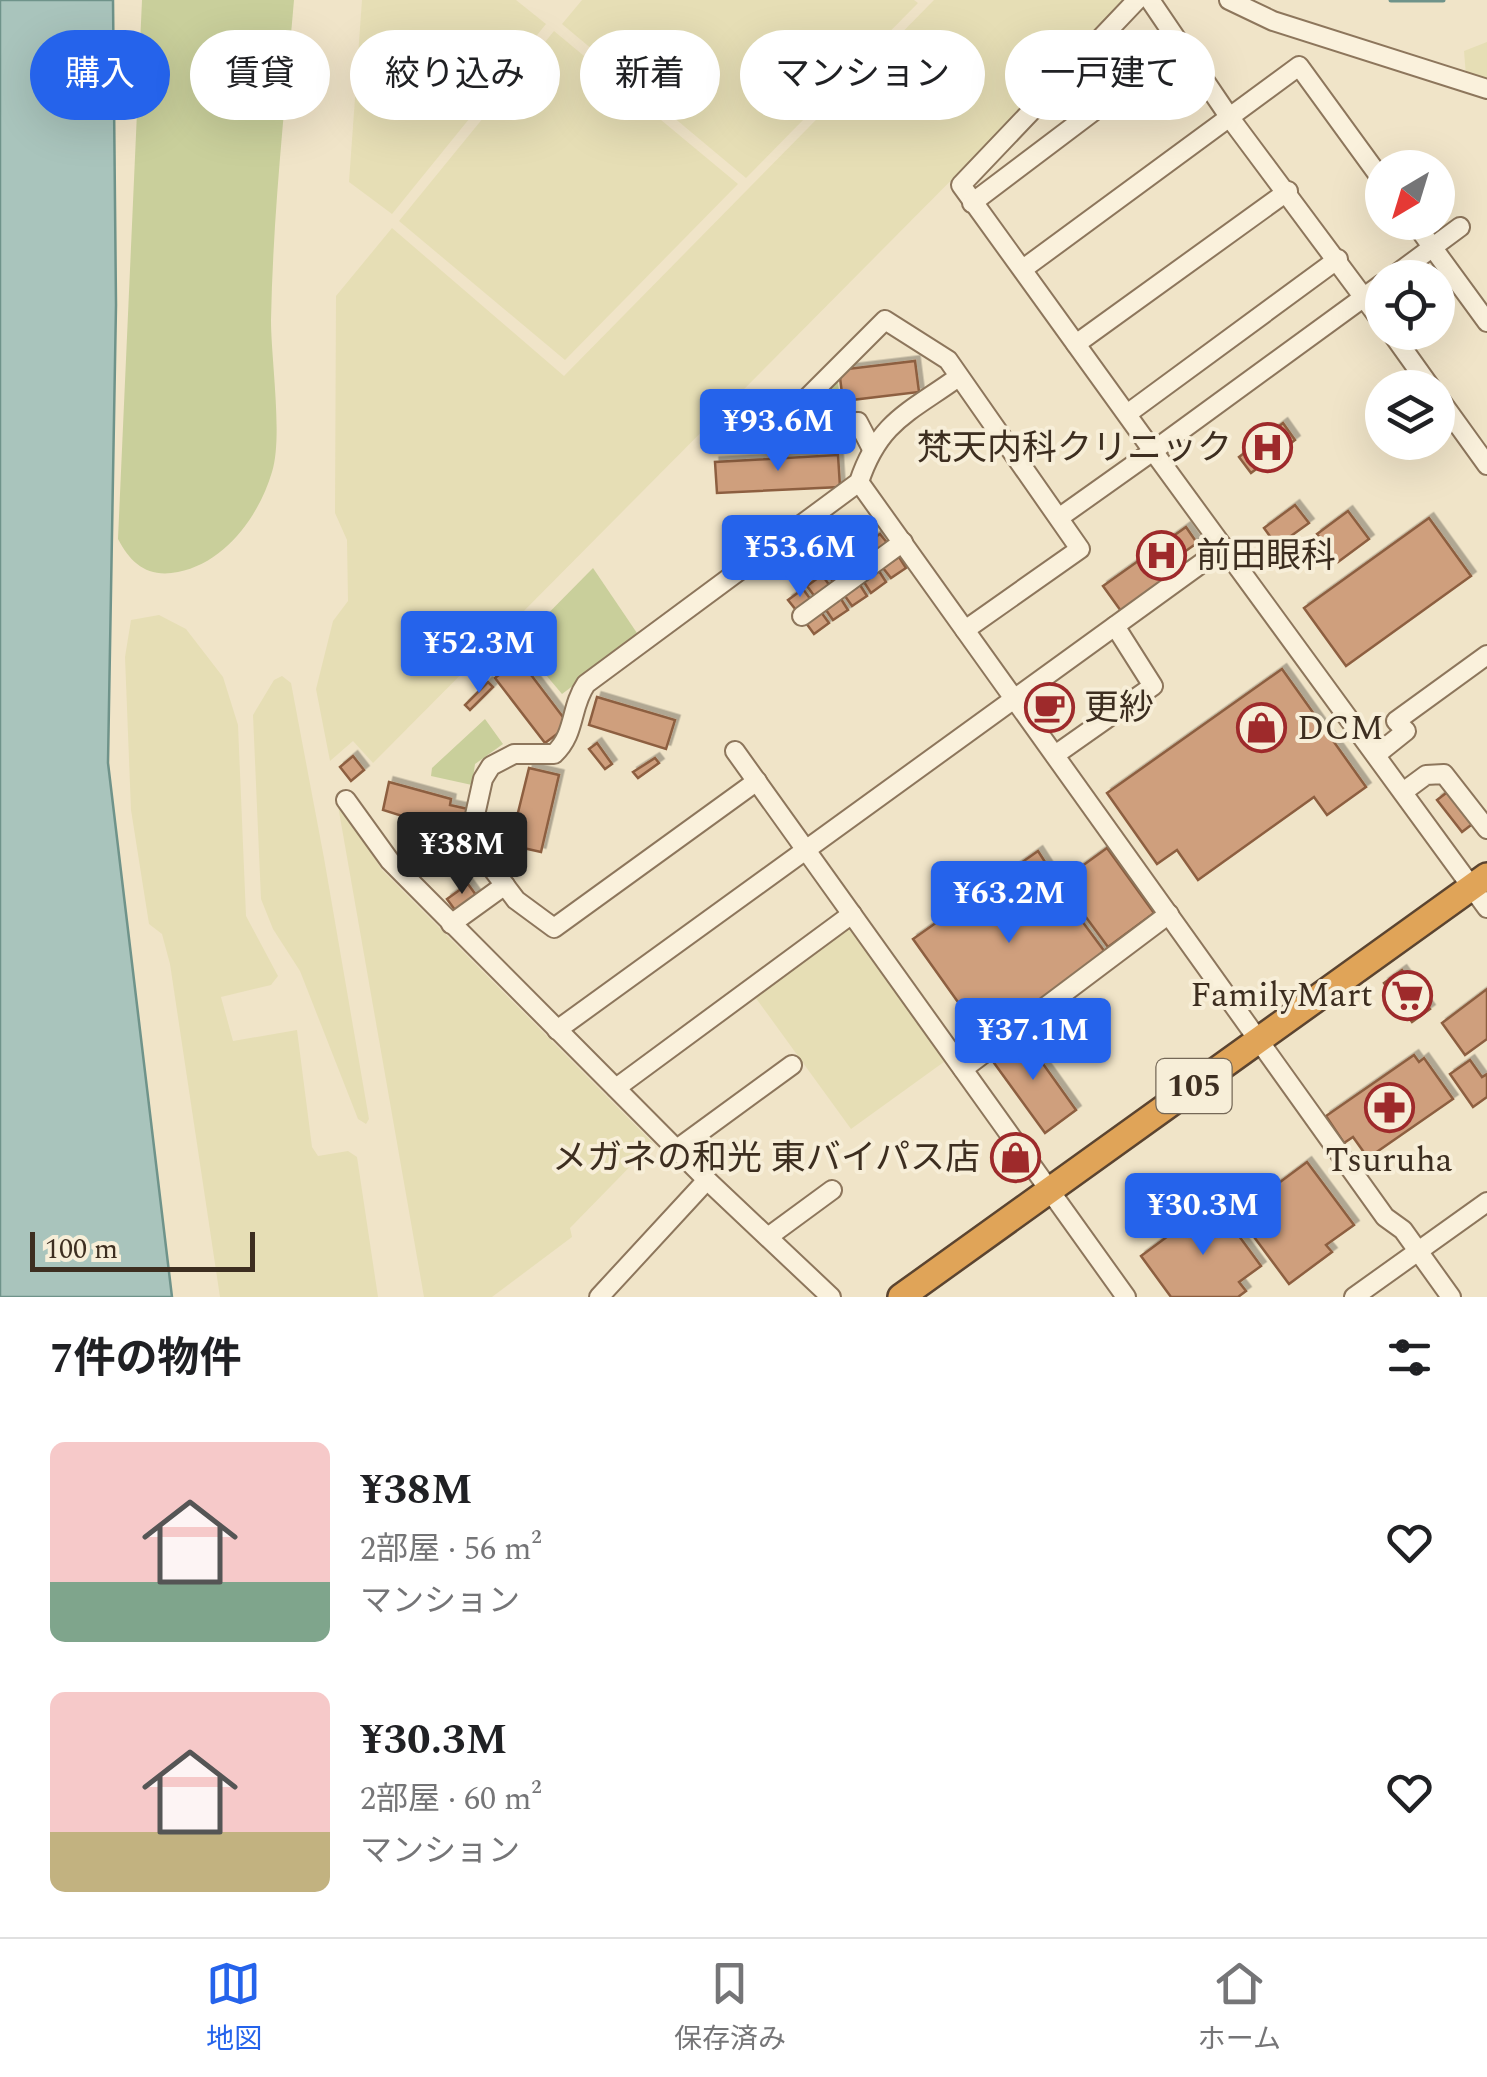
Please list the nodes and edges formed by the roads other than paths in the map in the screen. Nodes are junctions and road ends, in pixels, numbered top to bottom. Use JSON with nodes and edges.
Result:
{"nodes":[{"id":1,"x":1137,"y":0,"type":"edge"},
{"id":2,"x":1150,"y":0,"type":"edge"},
{"id":3,"x":1229,"y":0,"type":"edge"},
{"id":4,"x":1170,"y":30,"type":"edge"},
{"id":5,"x":1487,"y":89,"type":"edge"},
{"id":6,"x":1215,"y":96,"type":"edge"},
{"id":7,"x":1230,"y":118,"type":"junction"},
{"id":8,"x":1082,"y":120,"type":"edge"},
{"id":9,"x":1365,"y":157,"type":"edge"},
{"id":10,"x":1288,"y":191,"type":"junction"},
{"id":11,"x":972,"y":203,"type":"junction"},
{"id":12,"x":1460,"y":227,"type":"dead end"},
{"id":13,"x":1426,"y":240,"type":"edge"},
{"id":14,"x":1432,"y":248,"type":"junction"},
{"id":15,"x":1338,"y":259,"type":"junction"},
{"id":16,"x":1416,"y":260,"type":"edge"},
{"id":17,"x":1022,"y":269,"type":"junction"},
{"id":18,"x":1364,"y":297,"type":"joint"},
{"id":19,"x":1487,"y":322,"type":"edge"},
{"id":20,"x":1076,"y":344,"type":"junction"},
{"id":21,"x":957,"y":378,"type":"junction"},
{"id":22,"x":1127,"y":414,"type":"junction"},
{"id":23,"x":1455,"y":420,"type":"edge"},
{"id":24,"x":783,"y":431,"type":"junction"},
{"id":25,"x":737,"y":437,"type":"dead end"},
{"id":26,"x":871,"y":447,"type":"junction"},
{"id":27,"x":1154,"y":451,"type":"junction"},
{"id":28,"x":1487,"y":464,"type":"edge"},
{"id":29,"x":859,"y":482,"type":"junction"},
{"id":30,"x":1060,"y":518,"type":"junction"},
{"id":31,"x":903,"y":542,"type":"junction"},
{"id":32,"x":1224,"y":547,"type":"junction"},
{"id":33,"x":802,"y":616,"type":"dead end"},
{"id":34,"x":1115,"y":626,"type":"junction"},
{"id":35,"x":966,"y":630,"type":"junction"},
{"id":36,"x":1487,"y":655,"type":"edge"},
{"id":37,"x":1013,"y":698,"type":"junction"},
{"id":38,"x":735,"y":751,"type":"dead end"},
{"id":39,"x":1055,"y":755,"type":"junction"},
{"id":40,"x":1376,"y":755,"type":"junction"},
{"id":41,"x":757,"y":781,"type":"junction"},
{"id":42,"x":1402,"y":792,"type":"junction"},
{"id":43,"x":346,"y":800,"type":"dead end"},
{"id":44,"x":1487,"y":829,"type":"edge"},
{"id":45,"x":806,"y":849,"type":"junction"},
{"id":46,"x":1479,"y":881,"type":"edge"},
{"id":47,"x":505,"y":885,"type":"junction"},
{"id":48,"x":1487,"y":908,"type":"edge"},
{"id":49,"x":852,"y":914,"type":"junction"},
{"id":50,"x":1169,"y":914,"type":"junction"},
{"id":51,"x":451,"y":924,"type":"junction"},
{"id":52,"x":558,"y":1030,"type":"junction"},
{"id":53,"x":1258,"y":1038,"type":"junction"},
{"id":54,"x":792,"y":1065,"type":"dead end"},
{"id":55,"x":962,"y":1069,"type":"junction"},
{"id":56,"x":616,"y":1088,"type":"junction"},
{"id":57,"x":677,"y":1150,"type":"junction"},
{"id":58,"x":707,"y":1180,"type":"junction"},
{"id":59,"x":832,"y":1190,"type":"dead end"},
{"id":60,"x":1050,"y":1192,"type":"junction"},
{"id":61,"x":1487,"y":1202,"type":"edge"},
{"id":62,"x":768,"y":1238,"type":"junction"},
{"id":63,"x":1418,"y":1250,"type":"junction"},
{"id":64,"x":599,"y":1297,"type":"edge"},
{"id":65,"x":831,"y":1297,"type":"edge"},
{"id":66,"x":901,"y":1297,"type":"edge"},
{"id":67,"x":1126,"y":1297,"type":"edge"},
{"id":68,"x":1354,"y":1297,"type":"edge"},
{"id":69,"x":1451,"y":1297,"type":"edge"}],
"edges":[{"from":1,"to":11,"type":"street"},
{"from":2,"to":4,"type":"street"},
{"from":3,"to":5,"type":"street"},
{"from":6,"to":7,"type":"street"},
{"from":7,"to":9,"type":"street"},
{"from":7,"to":10,"type":"street"},
{"from":7,"to":17,"type":"street"},
{"from":8,"to":11,"type":"street"},
{"from":10,"to":15,"type":"street"},
{"from":10,"to":20,"type":"street"},
{"from":11,"to":17,"type":"street"},
{"from":12,"to":14,"type":"street"},
{"from":13,"to":14,"type":"street"},
{"from":14,"to":16,"type":"street"},
{"from":14,"to":19,"type":"street"},
{"from":15,"to":18,"type":"street"},
{"from":15,"to":22,"type":"street"},
{"from":17,"to":20,"type":"street"},
{"from":18,"to":27,"type":"street"},
{"from":20,"to":22,"type":"street"},
{"from":21,"to":24,"type":"street"},
{"from":21,"to":26,"type":"street"},
{"from":21,"to":30,"type":"street"},
{"from":22,"to":27,"type":"street"},
{"from":23,"to":28,"type":"street"},
{"from":24,"to":25,"type":"street"},
{"from":24,"to":26,"type":"street"},
{"from":26,"to":29,"type":"street"},
{"from":27,"to":30,"type":"street"},
{"from":27,"to":32,"type":"street"},
{"from":29,"to":31,"type":"street"},
{"from":29,"to":47,"type":"street"},
{"from":30,"to":35,"type":"street"},
{"from":31,"to":33,"type":"street"},
{"from":31,"to":35,"type":"street"},
{"from":32,"to":34,"type":"street"},
{"from":32,"to":40,"type":"street"},
{"from":34,"to":37,"type":"street"},
{"from":34,"to":39,"type":"street"},
{"from":35,"to":37,"type":"street"},
{"from":36,"to":40,"type":"street"},
{"from":37,"to":39,"type":"street"},
{"from":37,"to":45,"type":"street"},
{"from":38,"to":41,"type":"street"},
{"from":39,"to":50,"type":"street"},
{"from":40,"to":42,"type":"street"},
{"from":41,"to":45,"type":"street"},
{"from":41,"to":47,"type":"street"},
{"from":42,"to":44,"type":"street"},
{"from":42,"to":46,"type":"street"},
{"from":43,"to":51,"type":"street"},
{"from":45,"to":49,"type":"street"},
{"from":45,"to":52,"type":"street"},
{"from":46,"to":48,"type":"street"},
{"from":46,"to":53,"type":"highway","number":"105"},
{"from":47,"to":51,"type":"street"},
{"from":49,"to":55,"type":"street"},
{"from":49,"to":56,"type":"street"},
{"from":50,"to":53,"type":"street"},
{"from":50,"to":55,"type":"street"},
{"from":51,"to":52,"type":"street"},
{"from":52,"to":56,"type":"street"},
{"from":53,"to":60,"type":"highway","number":"105"},
{"from":53,"to":63,"type":"street"},
{"from":54,"to":57,"type":"street"},
{"from":55,"to":60,"type":"street"},
{"from":56,"to":57,"type":"street"},
{"from":57,"to":58,"type":"street"},
{"from":58,"to":62,"type":"street"},
{"from":58,"to":64,"type":"street"},
{"from":59,"to":62,"type":"street"},
{"from":60,"to":66,"type":"highway","number":"105"},
{"from":60,"to":67,"type":"street"},
{"from":61,"to":63,"type":"street"},
{"from":62,"to":65,"type":"street"},
{"from":63,"to":68,"type":"street"},
{"from":63,"to":69,"type":"street"}]}
